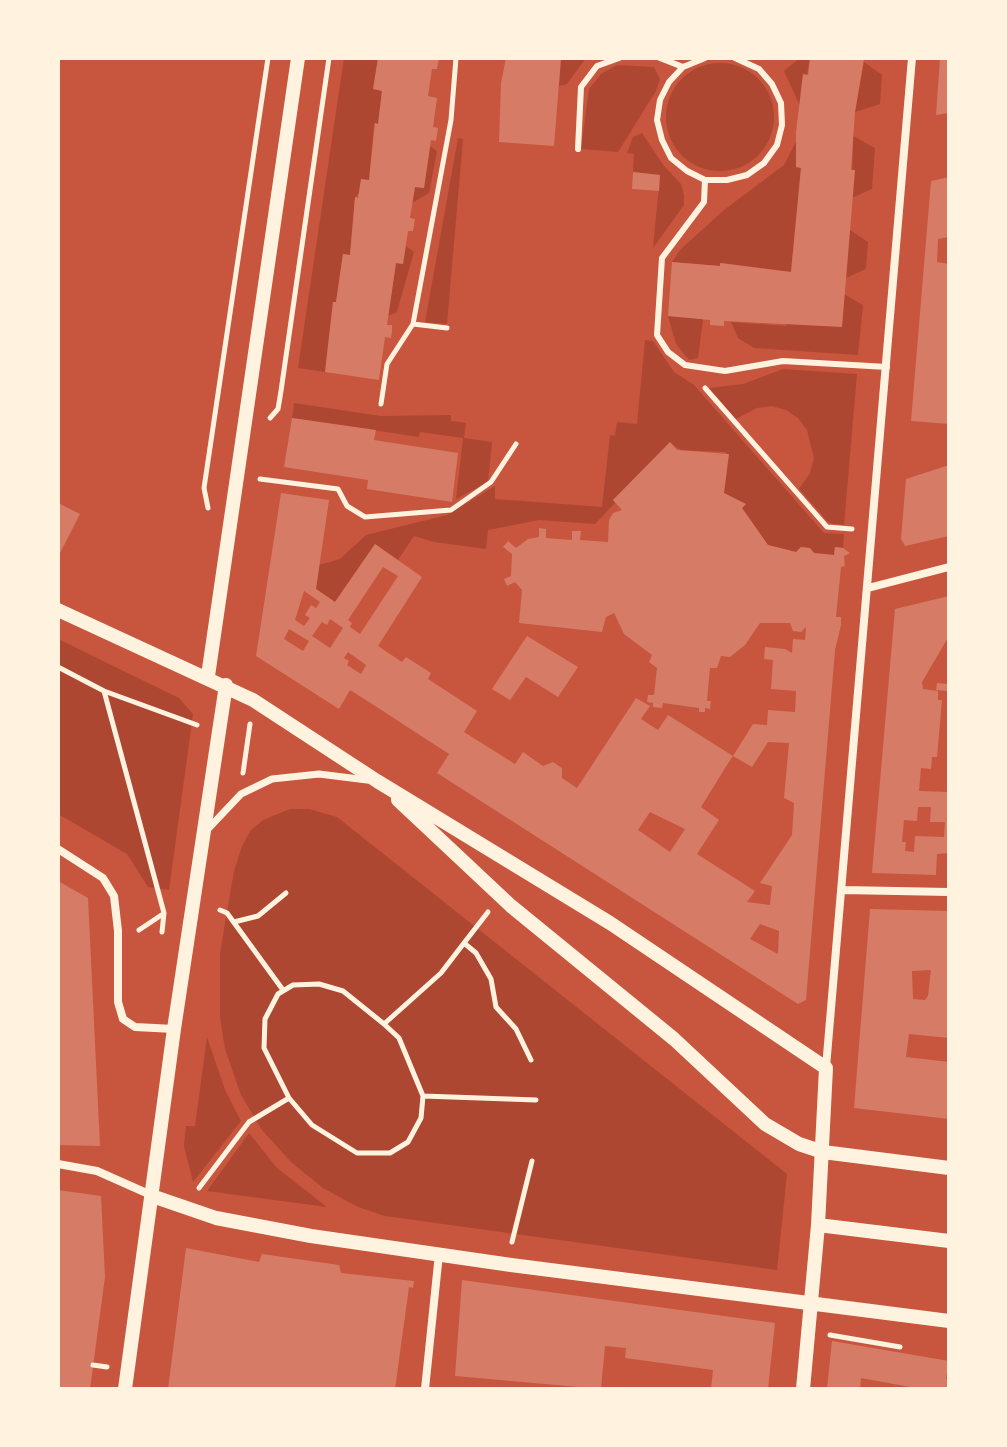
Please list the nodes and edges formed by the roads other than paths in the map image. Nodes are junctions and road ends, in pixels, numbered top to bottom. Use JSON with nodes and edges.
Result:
{"nodes":[{"id":1,"x":298,"y":58,"type":"edge"},
{"id":2,"x":619,"y":58,"type":"edge"},
{"id":3,"x":660,"y":58,"type":"edge"},
{"id":4,"x":705,"y":58,"type":"edge"},
{"id":5,"x":735,"y":58,"type":"edge"},
{"id":6,"x":912,"y":58,"type":"edge"},
{"id":7,"x":683,"y":67,"type":"junction"},
{"id":8,"x":578,"y":149,"type":"dead end"},
{"id":9,"x":705,"y":180,"type":"junction"},
{"id":10,"x":887,"y":367,"type":"junction"},
{"id":11,"x":949,"y":567,"type":"edge"},
{"id":12,"x":868,"y":588,"type":"junction"},
{"id":13,"x":58,"y":610,"type":"edge"},
{"id":14,"x":208,"y":676,"type":"junction"},
{"id":15,"x":226,"y":685,"type":"junction"},
{"id":16,"x":377,"y":781,"type":"junction"},
{"id":17,"x":203,"y":834,"type":"junction"},
{"id":18,"x":58,"y":849,"type":"edge"},
{"id":19,"x":843,"y":890,"type":"junction"},
{"id":20,"x":949,"y":892,"type":"edge"},
{"id":21,"x":174,"y":1029,"type":"junction"},
{"id":22,"x":826,"y":1068,"type":"junction"},
{"id":23,"x":58,"y":1164,"type":"edge"},
{"id":24,"x":949,"y":1168,"type":"edge"},
{"id":25,"x":152,"y":1196,"type":"junction"},
{"id":26,"x":818,"y":1225,"type":"junction"},
{"id":27,"x":949,"y":1241,"type":"edge"},
{"id":28,"x":439,"y":1254,"type":"junction"},
{"id":29,"x":949,"y":1321,"type":"edge"},
{"id":30,"x":125,"y":1389,"type":"edge"},
{"id":31,"x":425,"y":1389,"type":"edge"},
{"id":32,"x":803,"y":1389,"type":"edge"}],
"edges":[{"from":1,"to":14,"type":"street"},
{"from":2,"to":8,"type":"lane"},
{"from":3,"to":7,"type":"lane"},
{"from":4,"to":7,"type":"lane"},
{"from":5,"to":9,"type":"lane"},
{"from":6,"to":10,"type":"street"},
{"from":7,"to":9,"type":"lane"},
{"from":9,"to":10,"type":"lane"},
{"from":10,"to":12,"type":"street"},
{"from":11,"to":12,"type":"street"},
{"from":12,"to":19,"type":"street"},
{"from":13,"to":14,"type":"street"},
{"from":14,"to":15,"type":"street"},
{"from":15,"to":16,"type":"street"},
{"from":15,"to":17,"type":"street"},
{"from":16,"to":17,"type":"street"},
{"from":16,"to":22,"type":"street"},
{"from":16,"to":24,"type":"street"},
{"from":17,"to":21,"type":"street"},
{"from":18,"to":21,"type":"street"},
{"from":19,"to":20,"type":"street"},
{"from":19,"to":22,"type":"street"},
{"from":21,"to":25,"type":"street"},
{"from":22,"to":26,"type":"street"},
{"from":23,"to":25,"type":"street"},
{"from":25,"to":28,"type":"street"},
{"from":25,"to":30,"type":"street"},
{"from":26,"to":27,"type":"street"},
{"from":26,"to":32,"type":"street"},
{"from":28,"to":29,"type":"street"},
{"from":28,"to":31,"type":"street"}]}
